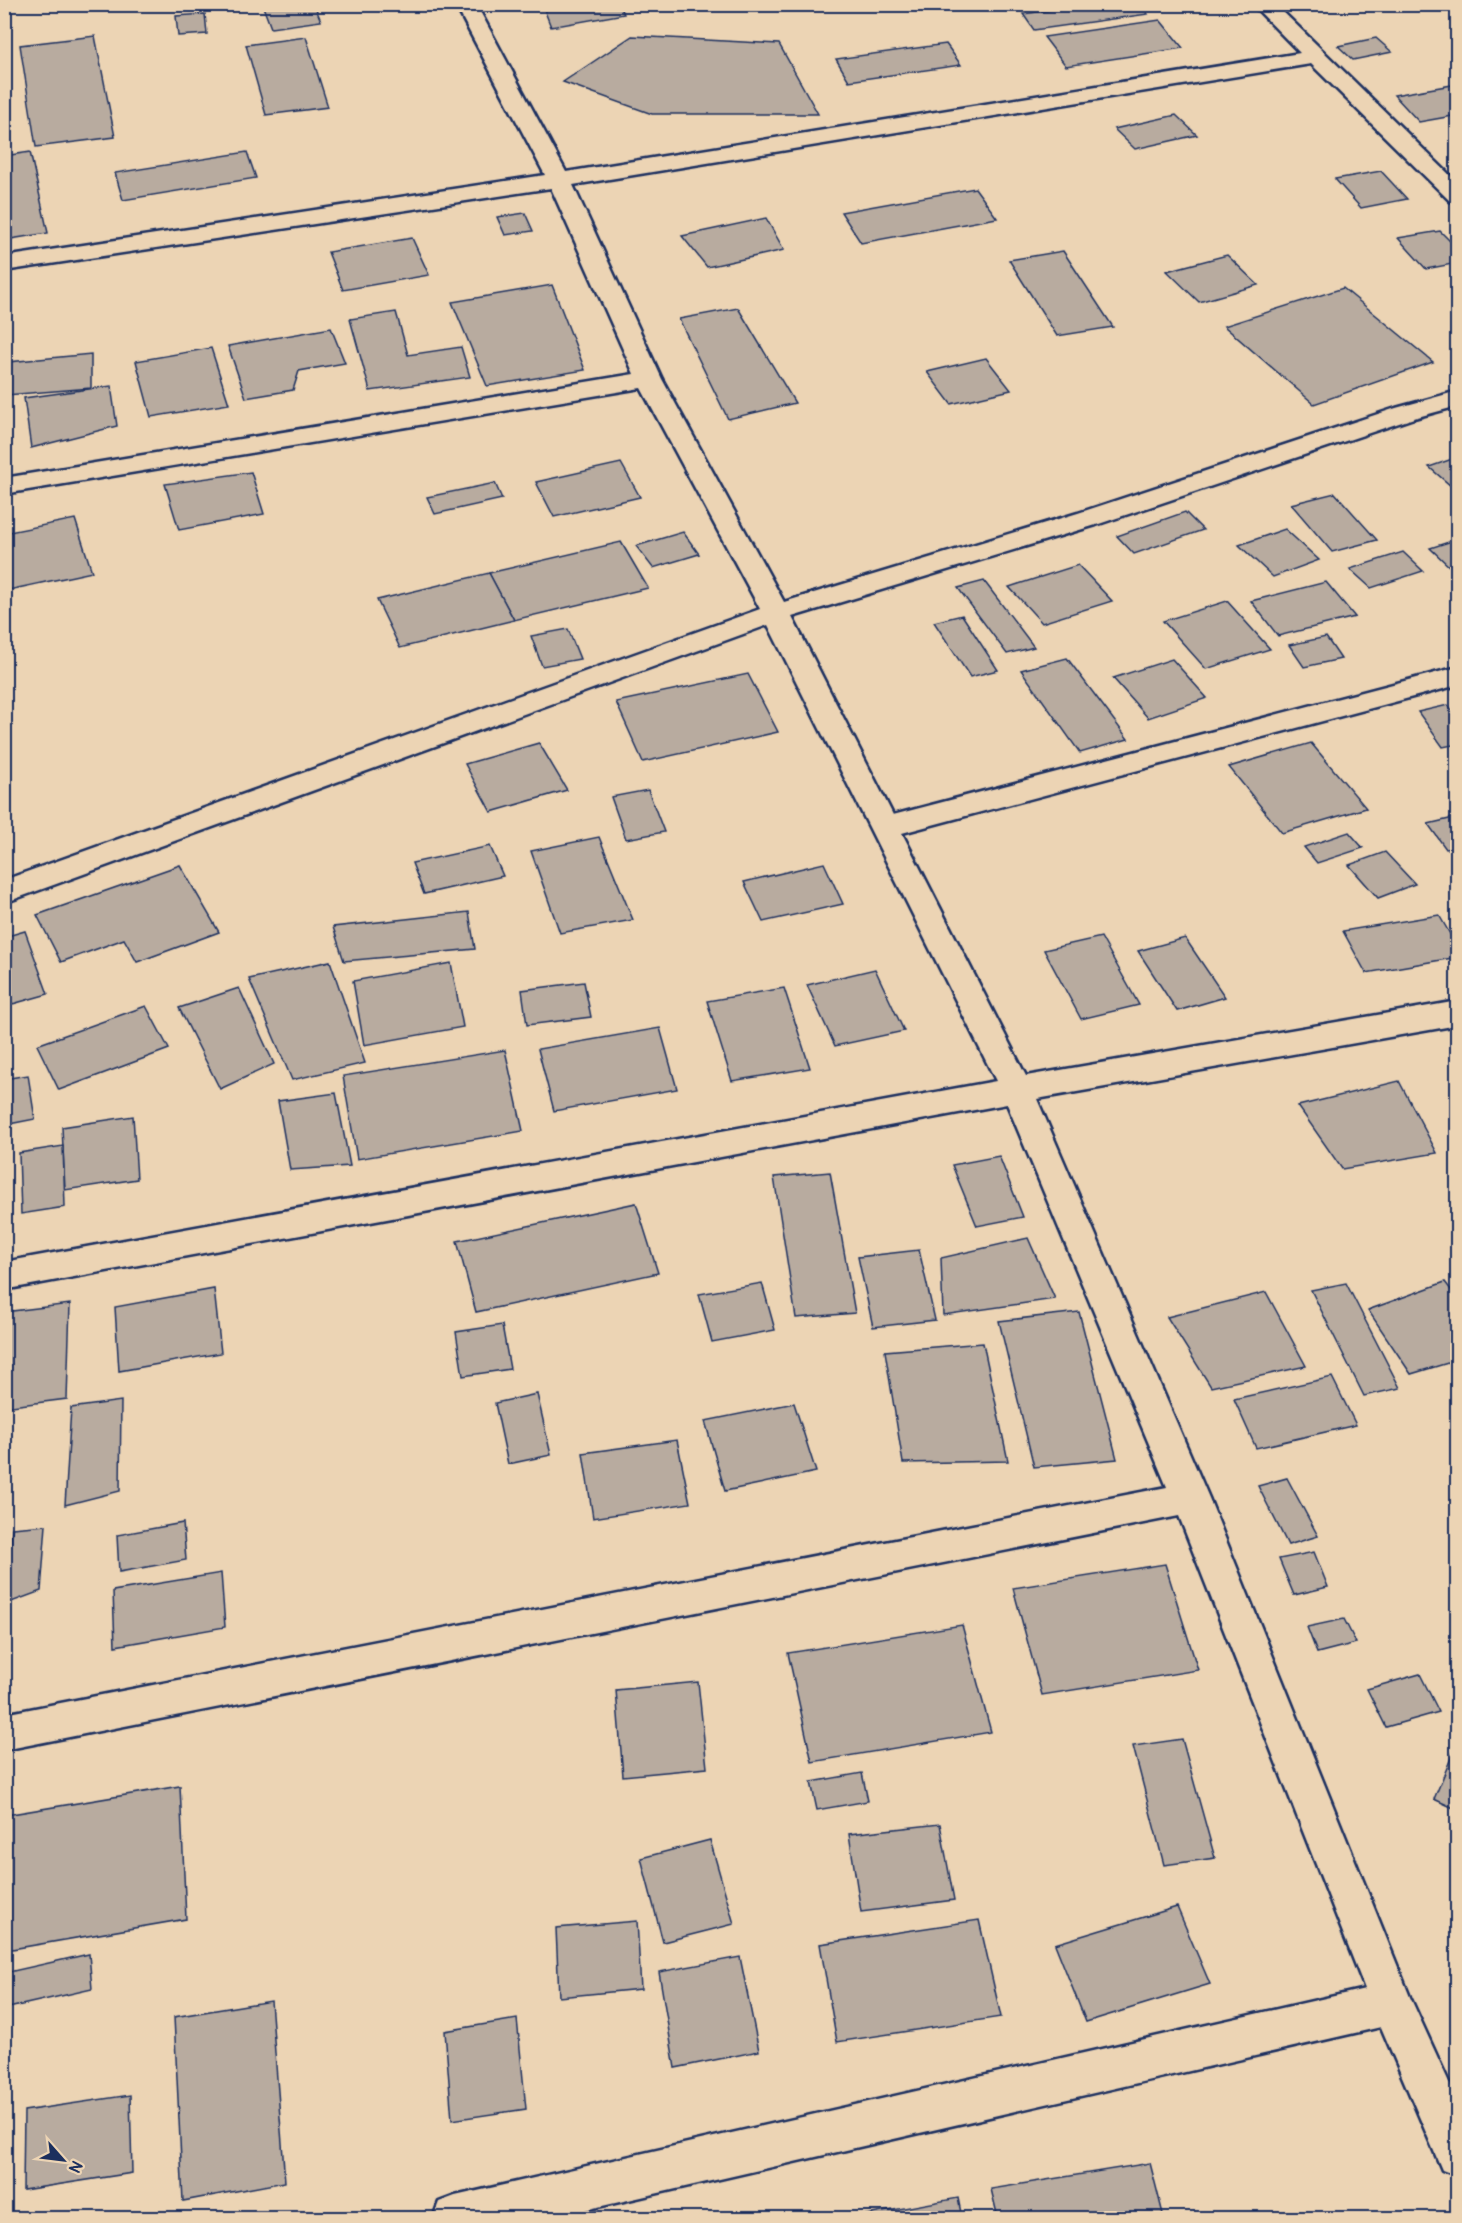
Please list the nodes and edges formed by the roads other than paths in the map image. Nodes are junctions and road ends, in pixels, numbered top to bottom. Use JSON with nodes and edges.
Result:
{"nodes":[{"id":1,"x":465,"y":4,"type":"edge"},
{"id":2,"x":1262,"y":4,"type":"edge"},
{"id":3,"x":1315,"y":57,"type":"junction"},
{"id":4,"x":559,"y":180,"type":"junction"},
{"id":5,"x":1458,"y":196,"type":"edge"},
{"id":6,"x":4,"y":264,"type":"edge"},
{"id":7,"x":649,"y":379,"type":"junction"},
{"id":8,"x":1458,"y":398,"type":"edge"},
{"id":9,"x":4,"y":486,"type":"edge"},
{"id":10,"x":776,"y":613,"type":"junction"},
{"id":11,"x":1458,"y":676,"type":"edge"},
{"id":12,"x":884,"y":828,"type":"junction"},
{"id":13,"x":4,"y":892,"type":"edge"},
{"id":14,"x":1458,"y":1013,"type":"edge"},
{"id":15,"x":1017,"y":1090,"type":"junction"},
{"id":16,"x":4,"y":1276,"type":"edge"},
{"id":17,"x":1190,"y":1498,"type":"junction"},
{"id":18,"x":4,"y":1732,"type":"edge"},
{"id":19,"x":1392,"y":2004,"type":"junction"},
{"id":20,"x":1458,"y":2154,"type":"edge"},
{"id":21,"x":455,"y":2218,"type":"edge"}],
"edges":[{"from":1,"to":4,"type":"street"},
{"from":2,"to":3,"type":"street"},
{"from":3,"to":4,"type":"street"},
{"from":3,"to":5,"type":"street"},
{"from":4,"to":6,"type":"street"},
{"from":4,"to":7,"type":"street"},
{"from":7,"to":9,"type":"street"},
{"from":7,"to":10,"type":"street"},
{"from":8,"to":10,"type":"street"},
{"from":10,"to":12,"type":"street"},
{"from":10,"to":13,"type":"street"},
{"from":11,"to":12,"type":"street"},
{"from":12,"to":15,"type":"street"},
{"from":14,"to":15,"type":"street"},
{"from":15,"to":16,"type":"street"},
{"from":15,"to":17,"type":"street"},
{"from":17,"to":18,"type":"street"},
{"from":17,"to":19,"type":"street"},
{"from":19,"to":20,"type":"street"},
{"from":19,"to":21,"type":"street"}]}
